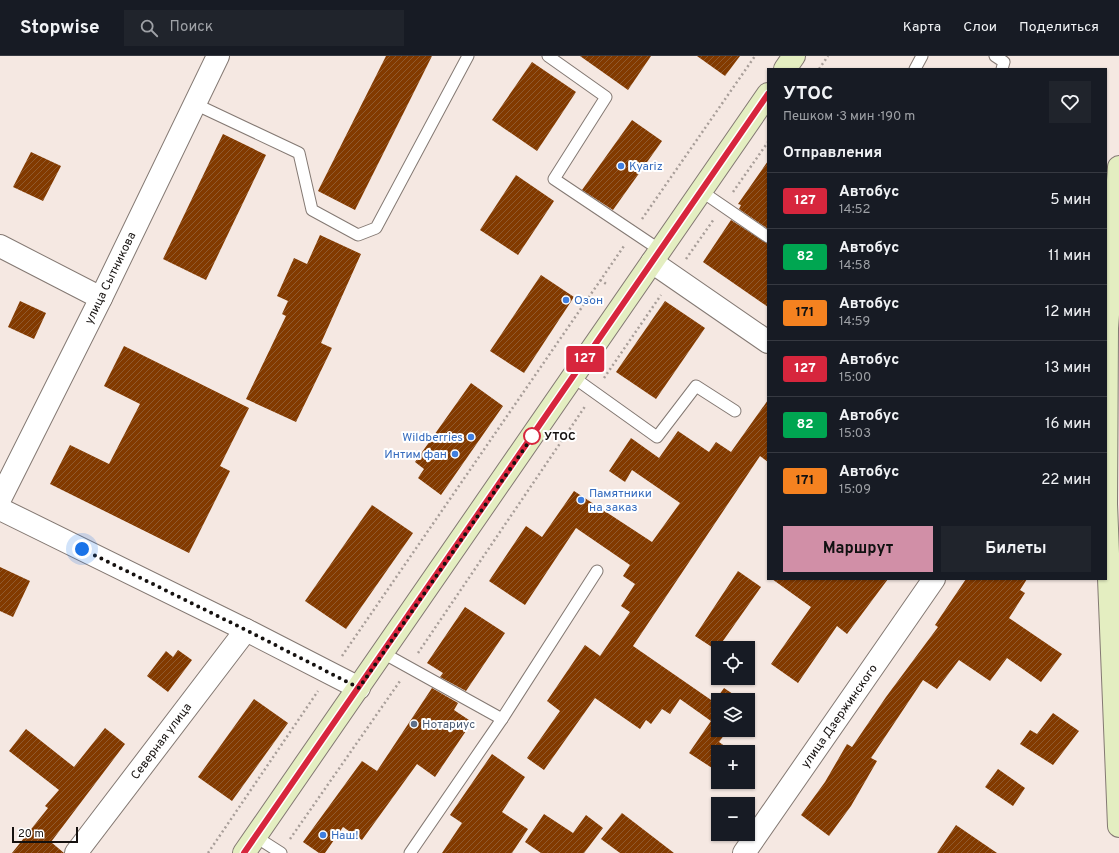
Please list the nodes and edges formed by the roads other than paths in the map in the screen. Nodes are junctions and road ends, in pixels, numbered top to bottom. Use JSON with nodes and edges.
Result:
{"nodes":[{"id":1,"x":218,"y":56,"type":"edge"},
{"id":2,"x":468,"y":56,"type":"edge"},
{"id":3,"x":548,"y":56,"type":"edge"},
{"id":4,"x":794,"y":56,"type":"edge"},
{"id":5,"x":922,"y":56,"type":"edge"},
{"id":6,"x":995,"y":56,"type":"edge"},
{"id":7,"x":786,"y":68,"type":"edge"},
{"id":8,"x":916,"y":68,"type":"edge"},
{"id":9,"x":1002,"y":68,"type":"edge"},
{"id":10,"x":767,"y":95,"type":"edge"},
{"id":11,"x":195,"y":104,"type":"junction"},
{"id":12,"x":1119,"y":167,"type":"edge"},
{"id":13,"x":701,"y":190,"type":"junction"},
{"id":14,"x":767,"y":236,"type":"edge"},
{"id":15,"x":0,"y":246,"type":"edge"},
{"id":16,"x":656,"y":256,"type":"junction"},
{"id":17,"x":101,"y":298,"type":"junction"},
{"id":18,"x":1107,"y":329,"type":"edge"},
{"id":19,"x":767,"y":341,"type":"edge"},
{"id":20,"x":573,"y":377,"type":"junction"},
{"id":21,"x":734,"y":411,"type":"dead end"},
{"id":22,"x":0,"y":499,"type":"edge"},
{"id":23,"x":0,"y":509,"type":"edge"},
{"id":24,"x":1107,"y":540,"type":"edge"},
{"id":25,"x":597,"y":571,"type":"dead end"},
{"id":26,"x":1108,"y":575,"type":"edge"},
{"id":27,"x":933,"y":580,"type":"edge"},
{"id":28,"x":246,"y":630,"type":"junction"},
{"id":29,"x":383,"y":653,"type":"junction"},
{"id":30,"x":359,"y":688,"type":"junction"},
{"id":31,"x":502,"y":719,"type":"junction"},
{"id":32,"x":1119,"y":826,"type":"edge"},
{"id":33,"x":250,"y":845,"type":"edge"},
{"id":34,"x":76,"y":853,"type":"edge"},
{"id":35,"x":281,"y":853,"type":"edge"},
{"id":36,"x":410,"y":853,"type":"edge"},
{"id":37,"x":744,"y":853,"type":"edge"}],
"edges":[{"from":1,"to":11,"type":"street","name":"улица Сытникова"},
{"from":2,"to":11,"type":"lane"},
{"from":3,"to":16,"type":"lane"},
{"from":4,"to":7,"type":"main road"},
{"from":5,"to":8,"type":"lane"},
{"from":6,"to":9,"type":"lane"},
{"from":10,"to":13,"type":"main road"},
{"from":11,"to":17,"type":"street","name":"улица Сытникова"},
{"from":12,"to":18,"type":"main road"},
{"from":13,"to":14,"type":"lane"},
{"from":13,"to":16,"type":"main road"},
{"from":15,"to":17,"type":"street"},
{"from":16,"to":19,"type":"street"},
{"from":16,"to":20,"type":"main road"},
{"from":17,"to":22,"type":"street","name":"улица Сытникова"},
{"from":20,"to":21,"type":"lane"},
{"from":20,"to":29,"type":"main road"},
{"from":23,"to":28,"type":"street"},
{"from":24,"to":26,"type":"main road"},
{"from":25,"to":31,"type":"lane"},
{"from":26,"to":32,"type":"main road"},
{"from":27,"to":37,"type":"street","name":"улица Дзержинского"},
{"from":28,"to":30,"type":"street"},
{"from":28,"to":34,"type":"street","name":"Северная улица"},
{"from":29,"to":30,"type":"main road"},
{"from":29,"to":31,"type":"lane"},
{"from":30,"to":33,"type":"main road"},
{"from":31,"to":36,"type":"lane"},
{"from":33,"to":35,"type":"lane"}]}
